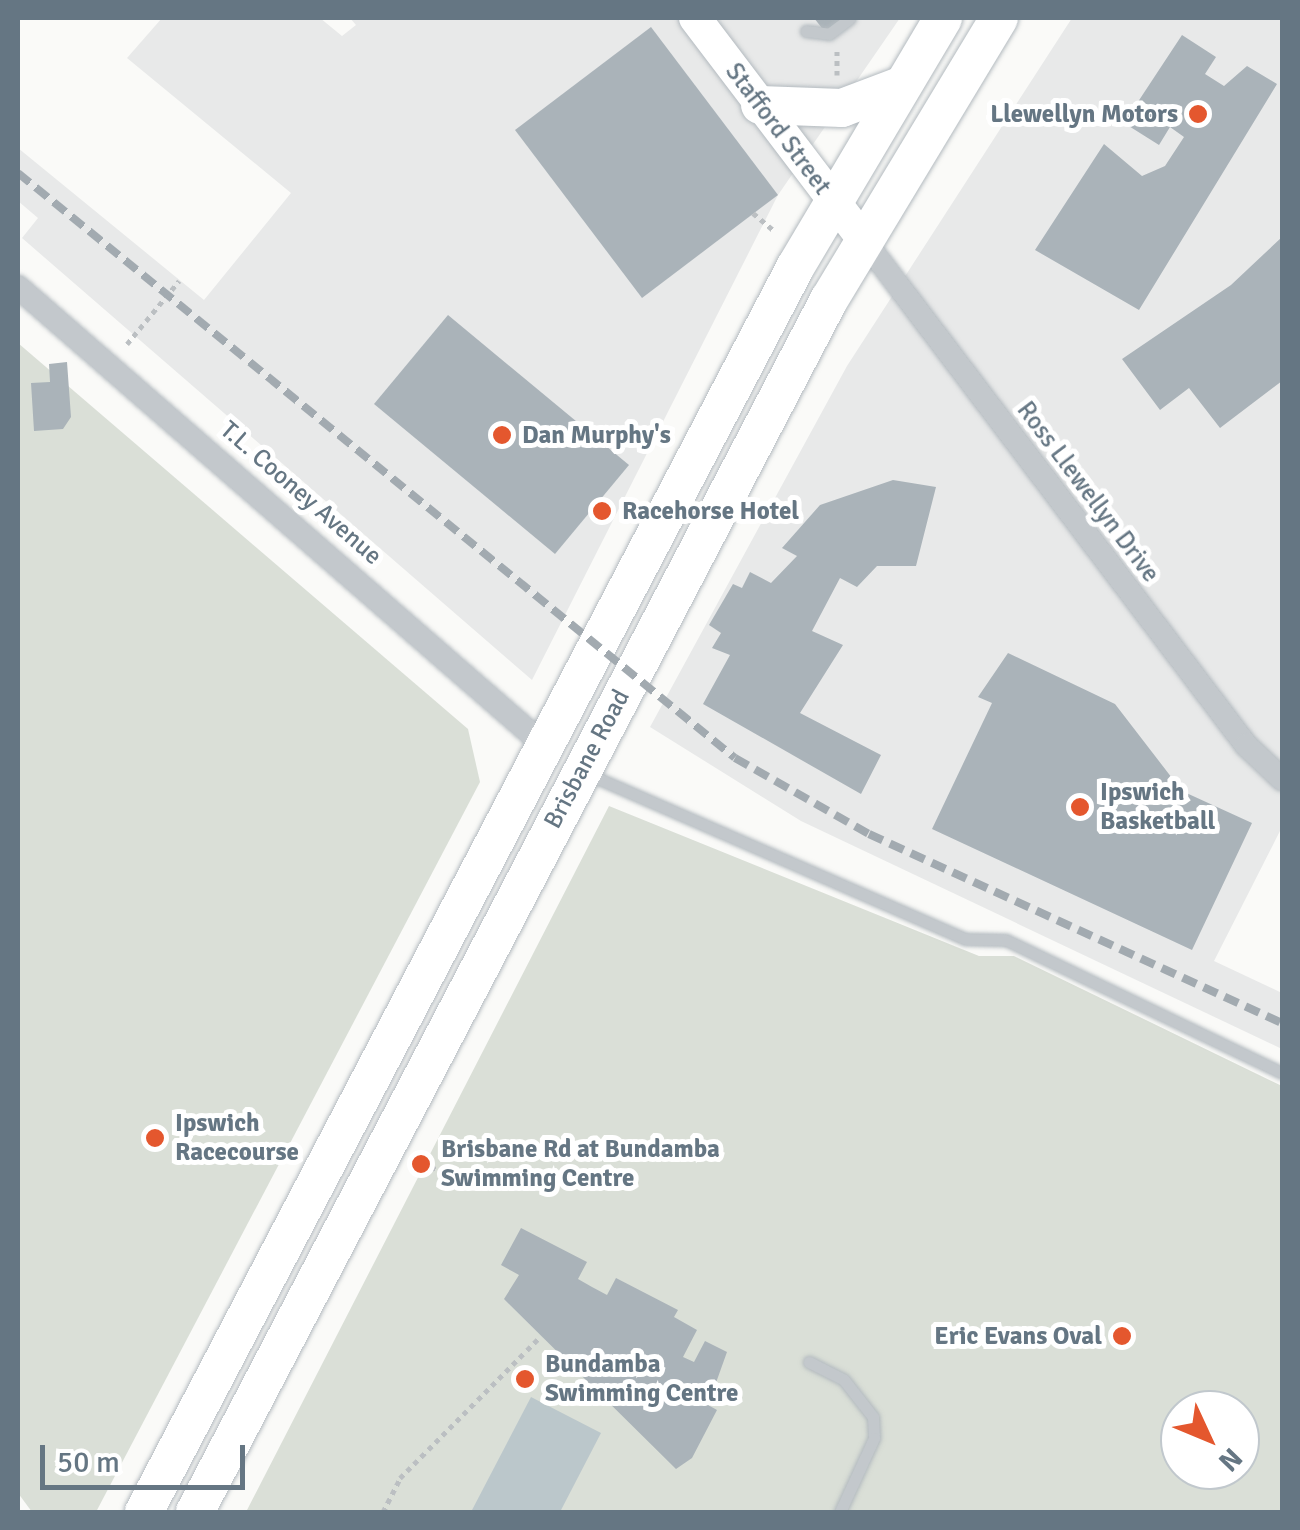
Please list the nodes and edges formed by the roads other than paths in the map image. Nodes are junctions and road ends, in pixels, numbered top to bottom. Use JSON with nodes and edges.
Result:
{"nodes":[{"id":1,"x":695,"y":18,"type":"edge"},
{"id":2,"x":850,"y":18,"type":"edge"},
{"id":3,"x":944,"y":18,"type":"edge"},
{"id":4,"x":999,"y":18,"type":"edge"},
{"id":5,"x":806,"y":31,"type":"dead end"},
{"id":6,"x":903,"y":85,"type":"junction"},
{"id":7,"x":760,"y":105,"type":"junction"},
{"id":8,"x":832,"y":200,"type":"junction"},
{"id":9,"x":862,"y":239,"type":"junction"},
{"id":10,"x":18,"y":286,"type":"edge"},
{"id":11,"x":544,"y":745,"type":"junction"},
{"id":12,"x":581,"y":770,"type":"junction"},
{"id":13,"x":1278,"y":777,"type":"edge"},
{"id":14,"x":1282,"y":1072,"type":"edge"},
{"id":15,"x":810,"y":1362,"type":"dead end"},
{"id":16,"x":144,"y":1512,"type":"edge"},
{"id":17,"x":195,"y":1512,"type":"edge"},
{"id":18,"x":840,"y":1512,"type":"edge"}],
"edges":[{"from":1,"to":7,"type":"main road","name":"Stafford Street"},
{"from":2,"to":5,"type":"lane"},
{"from":3,"to":6,"type":"main road","name":"Brisbane Road"},
{"from":4,"to":9,"type":"main road","name":"Brisbane Road"},
{"from":6,"to":7,"type":"main road"},
{"from":6,"to":8,"type":"main road","name":"Brisbane Road"},
{"from":7,"to":8,"type":"main road","name":"Stafford Street"},
{"from":8,"to":9,"type":"main road","name":"Stafford Street"},
{"from":8,"to":11,"type":"main road","name":"Brisbane Road"},
{"from":9,"to":12,"type":"main road","name":"Brisbane Road"},
{"from":9,"to":13,"type":"street","name":"Ross Llewellyn Drive"},
{"from":10,"to":11,"type":"street","name":"T.L. Cooney Avenue"},
{"from":11,"to":16,"type":"main road","name":"Brisbane Road"},
{"from":12,"to":14,"type":"lane"},
{"from":12,"to":17,"type":"main road","name":"Brisbane Road"},
{"from":15,"to":18,"type":"lane"}]}
